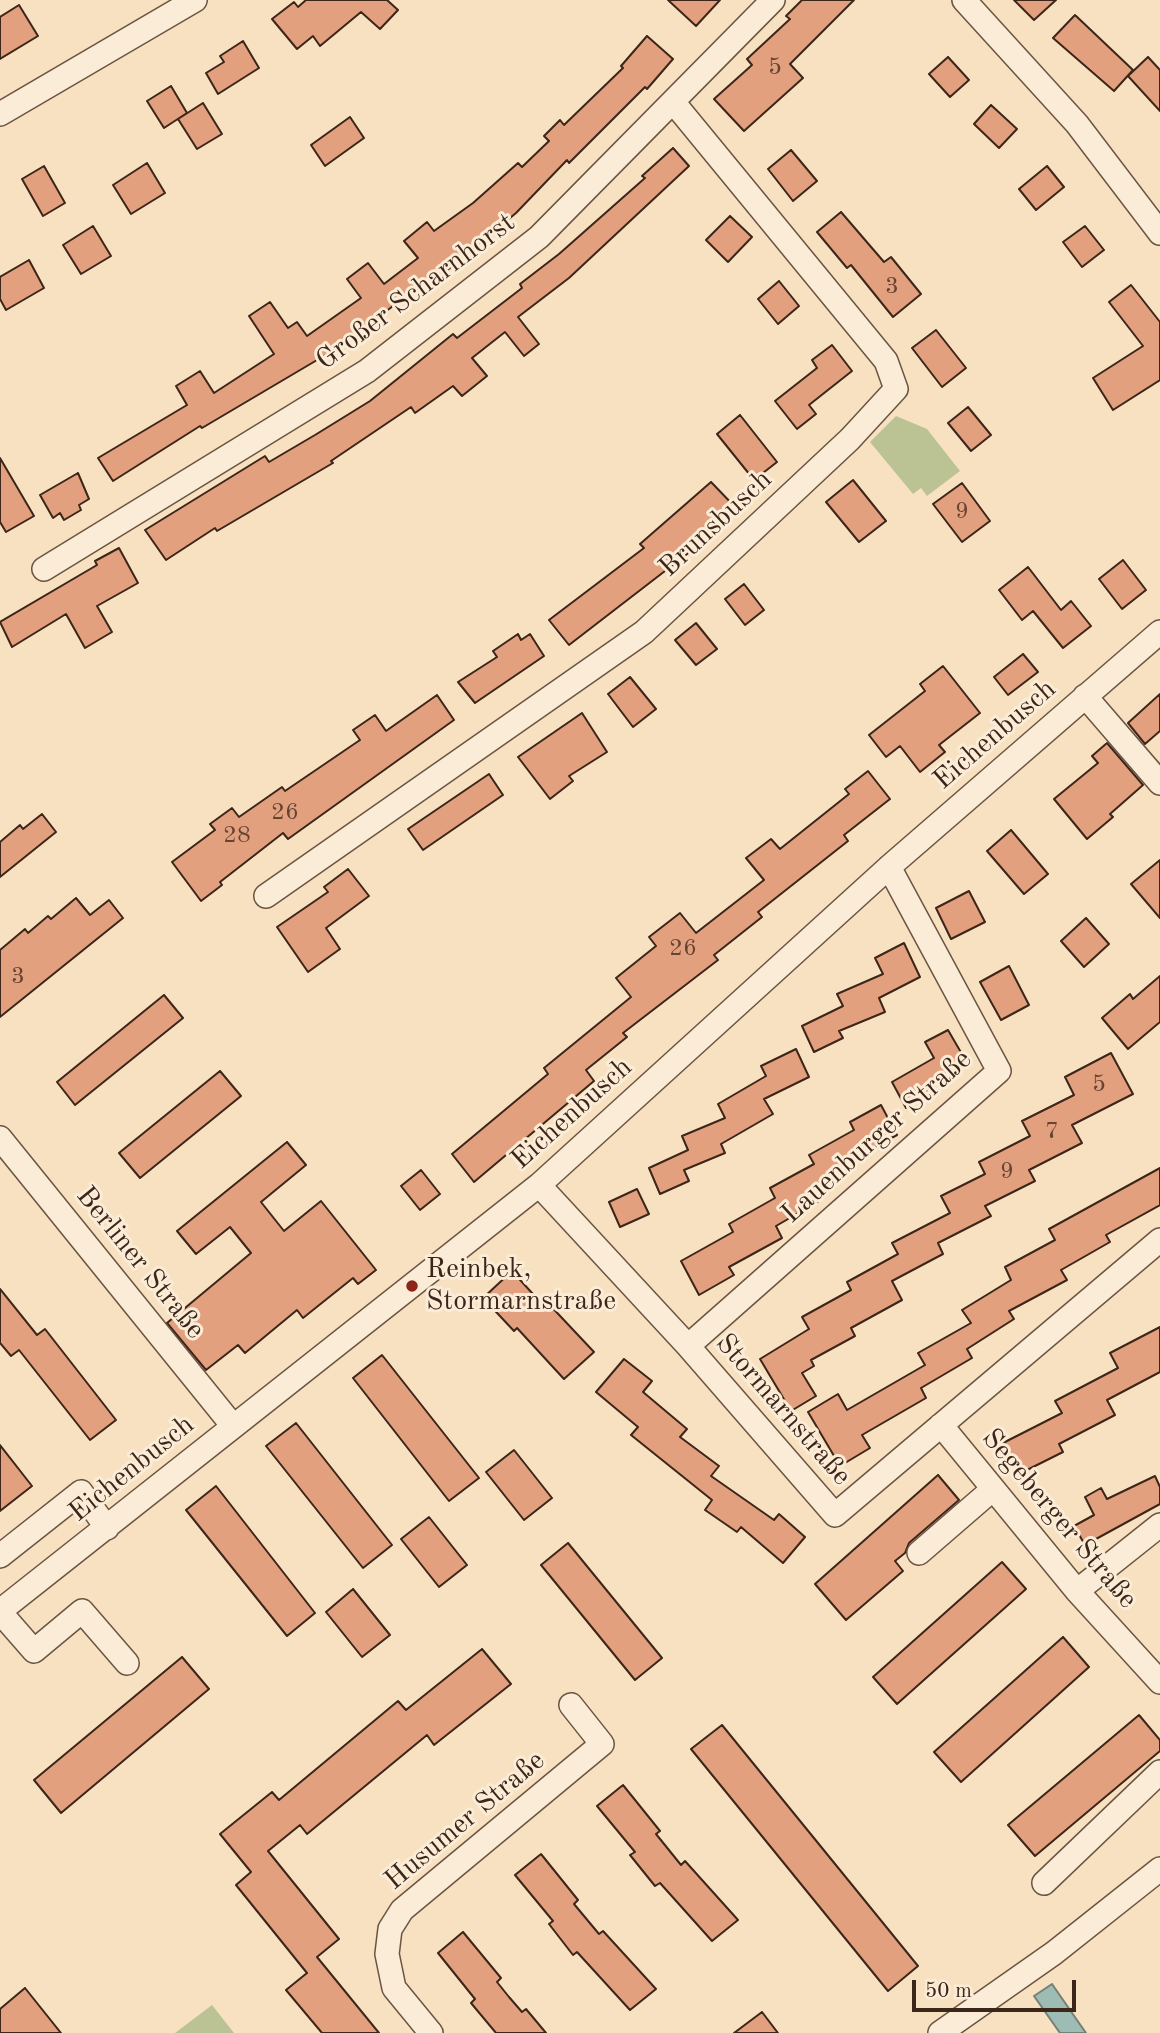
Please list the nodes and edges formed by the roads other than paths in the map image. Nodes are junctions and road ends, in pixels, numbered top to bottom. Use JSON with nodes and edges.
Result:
{"nodes":[{"id":1,"x":195,"y":0,"type":"edge"},
{"id":2,"x":774,"y":0,"type":"edge"},
{"id":3,"x":964,"y":0,"type":"edge"},
{"id":4,"x":674,"y":103,"type":"junction"},
{"id":5,"x":0,"y":114,"type":"edge"},
{"id":6,"x":1160,"y":233,"type":"edge"},
{"id":7,"x":44,"y":569,"type":"dead end"},
{"id":8,"x":1160,"y":632,"type":"edge"},
{"id":9,"x":1085,"y":696,"type":"junction"},
{"id":10,"x":1160,"y":783,"type":"edge"},
{"id":11,"x":889,"y":867,"type":"junction"},
{"id":12,"x":266,"y":896,"type":"dead end"},
{"id":13,"x":0,"y":1138,"type":"edge"},
{"id":14,"x":540,"y":1185,"type":"junction"},
{"id":15,"x":1160,"y":1240,"type":"edge"},
{"id":16,"x":688,"y":1346,"type":"junction"},
{"id":17,"x":941,"y":1425,"type":"junction"},
{"id":18,"x":233,"y":1426,"type":"junction"},
{"id":19,"x":993,"y":1489,"type":"junction"},
{"id":20,"x":1160,"y":1525,"type":"edge"},
{"id":21,"x":107,"y":1528,"type":"junction"},
{"id":22,"x":919,"y":1553,"type":"dead end"},
{"id":23,"x":0,"y":1556,"type":"edge"},
{"id":24,"x":1077,"y":1591,"type":"junction"},
{"id":25,"x":0,"y":1611,"type":"edge"},
{"id":26,"x":127,"y":1663,"type":"dead end"},
{"id":27,"x":1160,"y":1682,"type":"edge"},
{"id":28,"x":571,"y":1705,"type":"dead end"},
{"id":29,"x":1160,"y":1772,"type":"edge"},
{"id":30,"x":1160,"y":1869,"type":"edge"},
{"id":31,"x":1044,"y":1883,"type":"dead end"},
{"id":32,"x":431,"y":2033,"type":"edge"},
{"id":33,"x":940,"y":2033,"type":"edge"}],
"edges":[{"from":1,"to":5,"type":"street"},
{"from":2,"to":4,"type":"street","name":"Großer Scharnhorst"},
{"from":3,"to":6,"type":"street"},
{"from":4,"to":7,"type":"street","name":"Großer Scharnhorst"},
{"from":4,"to":12,"type":"street","name":"Brunsbusch"},
{"from":8,"to":9,"type":"street","name":"Eichenbusch"},
{"from":9,"to":10,"type":"street"},
{"from":9,"to":11,"type":"street","name":"Eichenbusch"},
{"from":11,"to":14,"type":"street","name":"Eichenbusch"},
{"from":11,"to":16,"type":"street","name":"Lauenburger Straße"},
{"from":13,"to":18,"type":"street","name":"Berliner Straße"},
{"from":14,"to":16,"type":"street","name":"Stormarnstraße"},
{"from":14,"to":18,"type":"street","name":"Eichenbusch"},
{"from":15,"to":17,"type":"street","name":"Stormarnstraße"},
{"from":16,"to":17,"type":"street","name":"Stormarnstraße"},
{"from":17,"to":19,"type":"street","name":"Segeberger Straße"},
{"from":18,"to":21,"type":"street","name":"Eichenbusch"},
{"from":19,"to":22,"type":"street"},
{"from":19,"to":24,"type":"street","name":"Segeberger Straße"},
{"from":20,"to":24,"type":"street"},
{"from":21,"to":23,"type":"street"},
{"from":21,"to":25,"type":"street","name":"Eichenbusch"},
{"from":24,"to":27,"type":"street","name":"Segeberger Straße"},
{"from":25,"to":26,"type":"street"},
{"from":28,"to":32,"type":"street","name":"Husumer Straße"},
{"from":29,"to":31,"type":"street"},
{"from":30,"to":33,"type":"street"}]}
